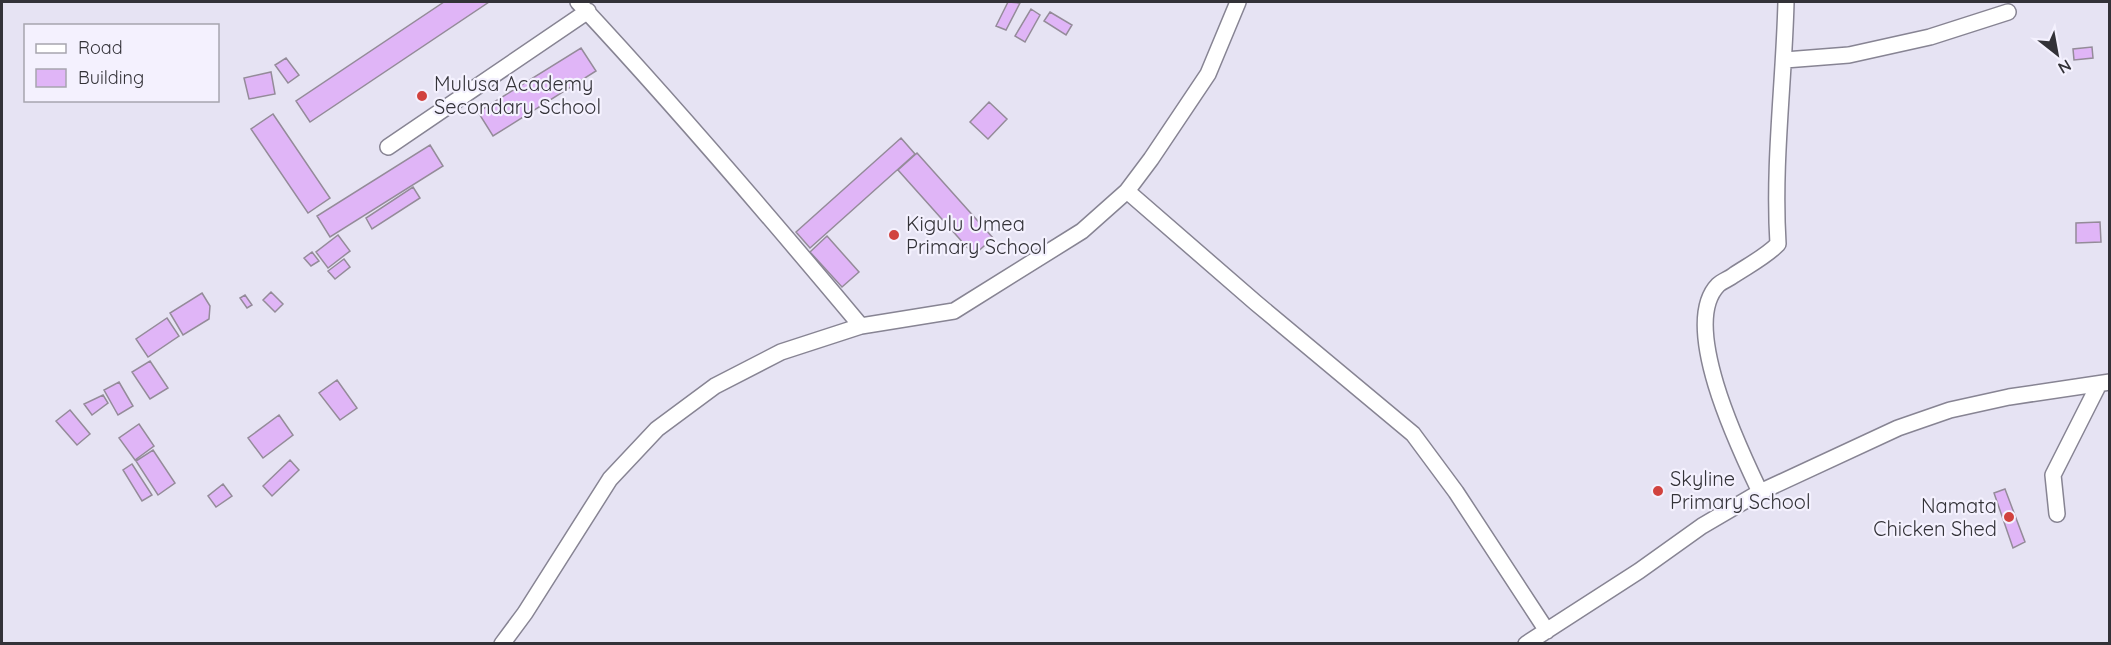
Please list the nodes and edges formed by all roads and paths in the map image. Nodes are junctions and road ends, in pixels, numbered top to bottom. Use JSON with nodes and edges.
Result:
{"nodes":[{"id":1,"x":1238,"y":2,"type":"edge"},
{"id":2,"x":1786,"y":2,"type":"edge"},
{"id":3,"x":583,"y":6,"type":"edge"},
{"id":4,"x":2008,"y":12,"type":"dead end"},
{"id":5,"x":1785,"y":60,"type":"junction"},
{"id":6,"x":388,"y":147,"type":"dead end"},
{"id":7,"x":1126,"y":190,"type":"junction"},
{"id":8,"x":861,"y":326,"type":"junction"},
{"id":9,"x":2104,"y":383,"type":"edge"},
{"id":10,"x":1760,"y":492,"type":"junction"},
{"id":11,"x":2057,"y":514,"type":"dead end"},
{"id":12,"x":1547,"y":631,"type":"junction"},
{"id":13,"x":502,"y":644,"type":"edge"},
{"id":14,"x":1526,"y":644,"type":"edge"}],
"edges":[{"from":1,"to":7,"type":"street"},
{"from":2,"to":5,"type":"street"},
{"from":3,"to":6,"type":"street"},
{"from":3,"to":8,"type":"street"},
{"from":4,"to":5,"type":"street"},
{"from":5,"to":10,"type":"street"},
{"from":7,"to":8,"type":"street"},
{"from":7,"to":12,"type":"street"},
{"from":8,"to":13,"type":"street"},
{"from":9,"to":10,"type":"street"},
{"from":9,"to":11,"type":"street"},
{"from":10,"to":12,"type":"street"},
{"from":12,"to":14,"type":"street"}]}
